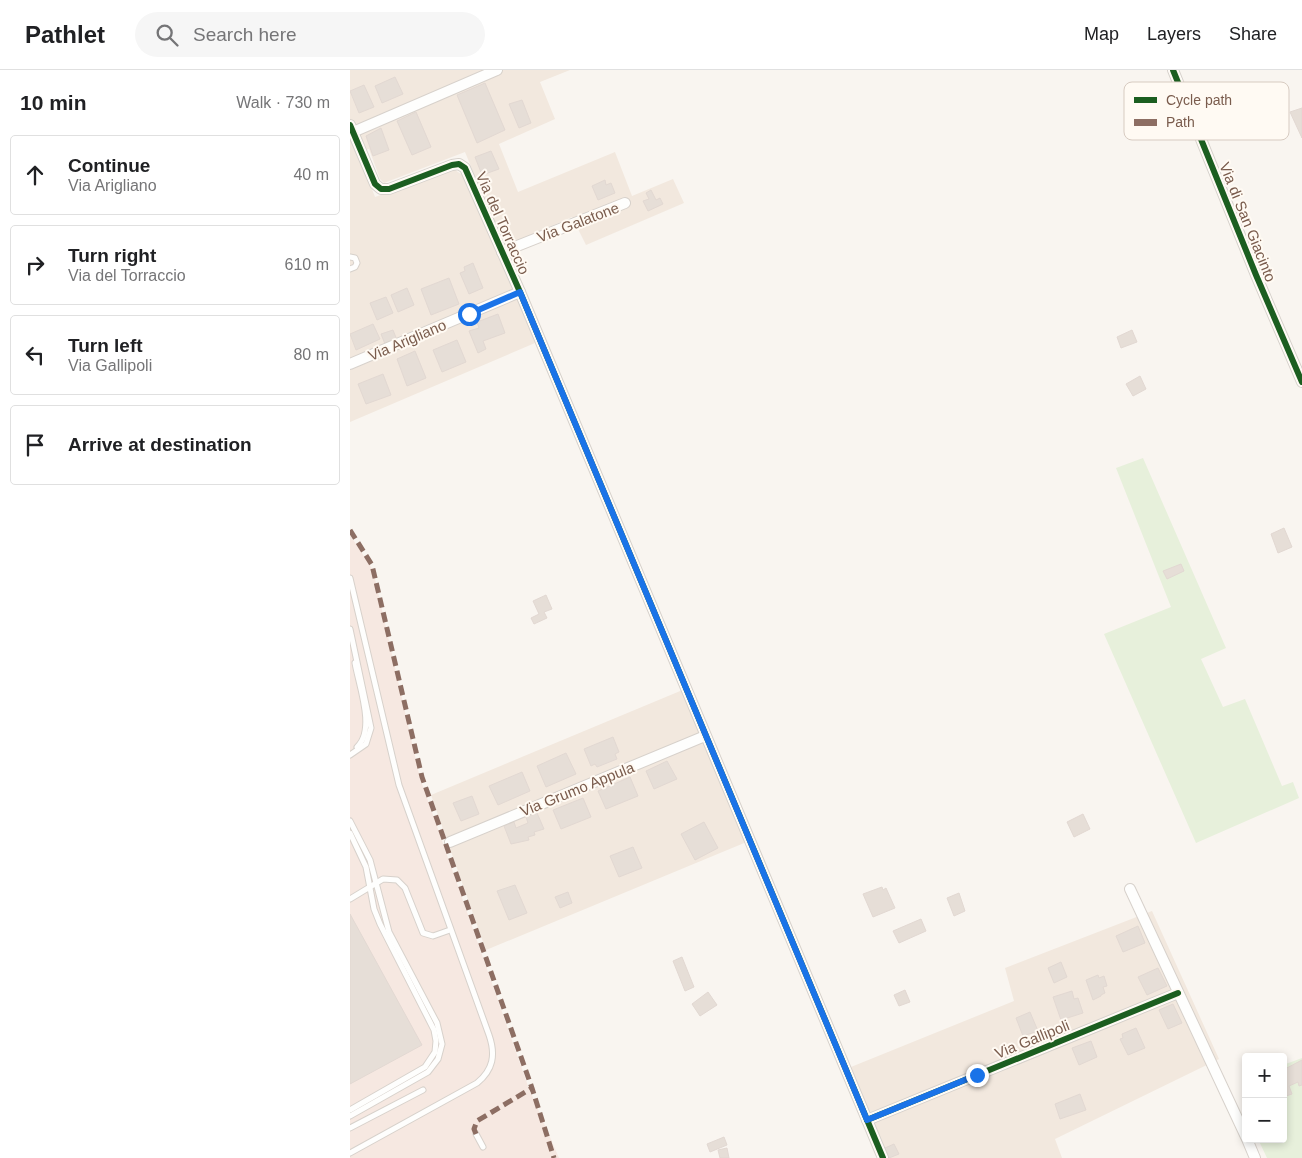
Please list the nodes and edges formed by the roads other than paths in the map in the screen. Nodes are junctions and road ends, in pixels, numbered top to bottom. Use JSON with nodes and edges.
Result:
{"nodes":[{"id":1,"x":497,"y":70,"type":"edge"},
{"id":2,"x":1173,"y":70,"type":"edge"},
{"id":3,"x":1178,"y":82,"type":"edge"},
{"id":4,"x":352,"y":128,"type":"edge"},
{"id":5,"x":1201,"y":140,"type":"edge"},
{"id":6,"x":625,"y":204,"type":"dead end"},
{"id":7,"x":502,"y":252,"type":"junction"},
{"id":8,"x":350,"y":257,"type":"edge"},
{"id":9,"x":350,"y":268,"type":"edge"},
{"id":10,"x":520,"y":292,"type":"junction"},
{"id":11,"x":350,"y":364,"type":"edge"},
{"id":12,"x":1302,"y":382,"type":"edge"},
{"id":13,"x":350,"y":578,"type":"edge"},
{"id":14,"x":350,"y":629,"type":"edge"},
{"id":15,"x":350,"y":640,"type":"edge"},
{"id":16,"x":705,"y":736,"type":"junction"},
{"id":17,"x":350,"y":753,"type":"edge"},
{"id":18,"x":350,"y":821,"type":"edge"},
{"id":19,"x":350,"y":833,"type":"edge"},
{"id":20,"x":450,"y":842,"type":"dead end"},
{"id":21,"x":376,"y":883,"type":"junction"},
{"id":22,"x":370,"y":889,"type":"junction"},
{"id":23,"x":1130,"y":889,"type":"dead end"},
{"id":24,"x":350,"y":900,"type":"edge"},
{"id":25,"x":450,"y":930,"type":"junction"},
{"id":26,"x":1178,"y":993,"type":"junction"},
{"id":27,"x":423,"y":1090,"type":"dead end"},
{"id":28,"x":350,"y":1110,"type":"edge"},
{"id":29,"x":350,"y":1116,"type":"edge"},
{"id":30,"x":867,"y":1120,"type":"junction"},
{"id":31,"x":350,"y":1128,"type":"edge"},
{"id":32,"x":1242,"y":1129,"type":"edge"},
{"id":33,"x":476,"y":1134,"type":"dead end"},
{"id":34,"x":1248,"y":1143,"type":"edge"},
{"id":35,"x":483,"y":1147,"type":"dead end"},
{"id":36,"x":350,"y":1153,"type":"edge"},
{"id":37,"x":883,"y":1158,"type":"edge"},
{"id":38,"x":1255,"y":1158,"type":"edge"}],
"edges":[{"from":1,"to":4,"type":"street"},
{"from":2,"to":3,"type":"street","name":"Via di San Giacinto"},
{"from":4,"to":7,"type":"street","name":"Via del Torraccio"},
{"from":5,"to":12,"type":"street","name":"Via di San Giacinto"},
{"from":6,"to":7,"type":"street","name":"Via Galatone"},
{"from":7,"to":10,"type":"street","name":"Via del Torraccio"},
{"from":8,"to":9,"type":"lane"},
{"from":10,"to":11,"type":"street","name":"Via Arigliano"},
{"from":10,"to":16,"type":"street","name":"Via del Torraccio"},
{"from":13,"to":25,"type":"lane"},
{"from":14,"to":17,"type":"lane"},
{"from":15,"to":17,"type":"lane"},
{"from":16,"to":20,"type":"street","name":"Via Grumo Appula"},
{"from":16,"to":30,"type":"street","name":"Via del Torraccio"},
{"from":18,"to":21,"type":"lane"},
{"from":19,"to":22,"type":"lane"},
{"from":21,"to":22,"type":"lane"},
{"from":21,"to":25,"type":"lane"},
{"from":21,"to":29,"type":"lane"},
{"from":22,"to":24,"type":"lane"},
{"from":22,"to":28,"type":"lane"},
{"from":23,"to":26,"type":"street"},
{"from":25,"to":36,"type":"lane"},
{"from":26,"to":30,"type":"street","name":"Via Gallipoli"},
{"from":26,"to":32,"type":"street"},
{"from":27,"to":31,"type":"lane"},
{"from":30,"to":37,"type":"street","name":"Via del Torraccio"},
{"from":33,"to":35,"type":"lane"},
{"from":34,"to":38,"type":"street"}]}
